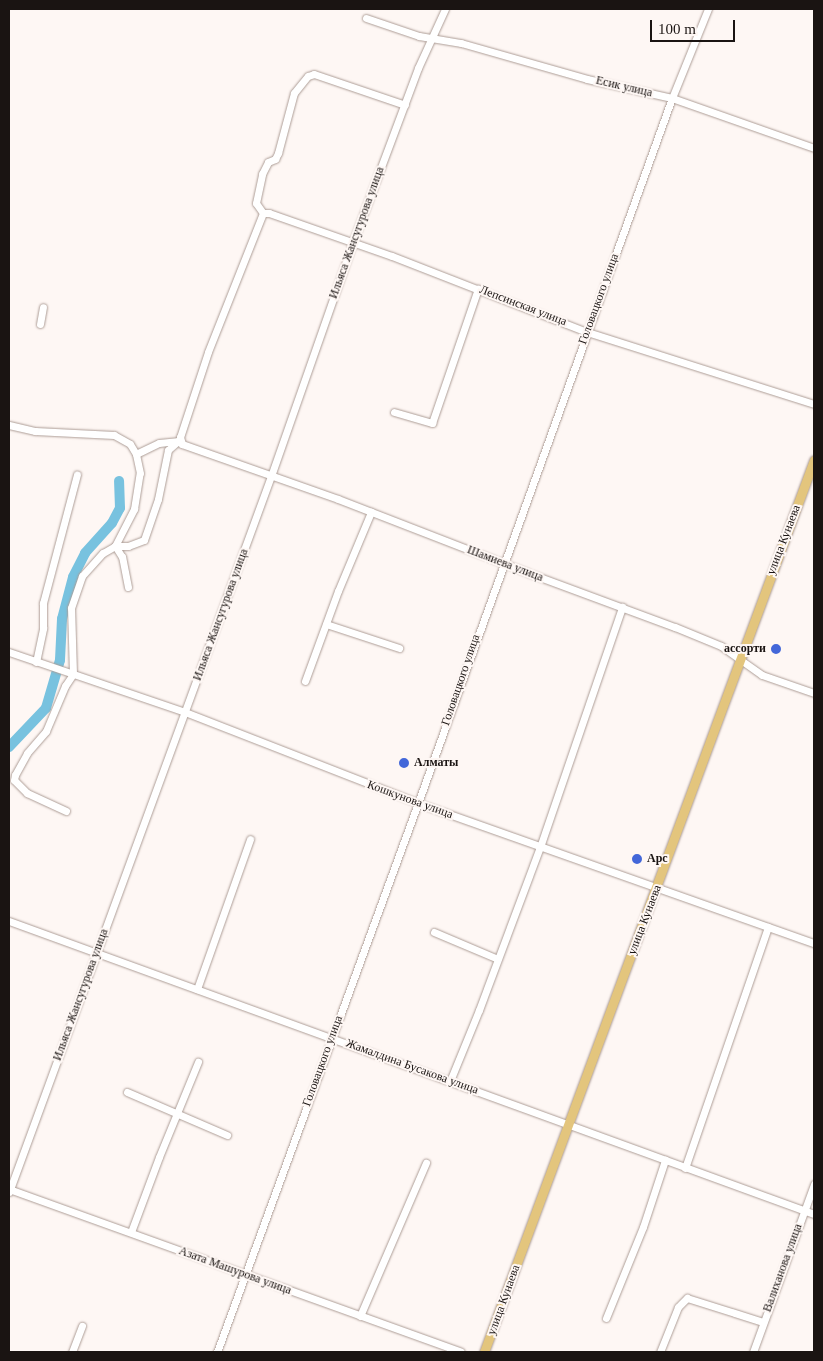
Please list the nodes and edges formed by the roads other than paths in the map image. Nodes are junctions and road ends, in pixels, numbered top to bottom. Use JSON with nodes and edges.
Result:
{"nodes":[{"id":1,"x":446,"y":9,"type":"edge"},
{"id":2,"x":708,"y":9,"type":"edge"},
{"id":3,"x":366,"y":18,"type":"dead end"},
{"id":4,"x":432,"y":37,"type":"junction"},
{"id":5,"x":672,"y":98,"type":"junction"},
{"id":6,"x":405,"y":105,"type":"junction"},
{"id":7,"x":814,"y":148,"type":"edge"},
{"id":8,"x":263,"y":213,"type":"junction"},
{"id":9,"x":353,"y":242,"type":"junction"},
{"id":10,"x":478,"y":289,"type":"junction"},
{"id":11,"x":43,"y":307,"type":"dead end"},
{"id":12,"x":40,"y":324,"type":"dead end"},
{"id":13,"x":587,"y":332,"type":"junction"},
{"id":14,"x":814,"y":404,"type":"edge"},
{"id":15,"x":394,"y":412,"type":"dead end"},
{"id":16,"x":9,"y":425,"type":"edge"},
{"id":17,"x":180,"y":442,"type":"junction"},
{"id":18,"x":136,"y":454,"type":"junction"},
{"id":19,"x":814,"y":460,"type":"edge"},
{"id":20,"x":77,"y":474,"type":"dead end"},
{"id":21,"x":271,"y":476,"type":"junction"},
{"id":22,"x":371,"y":512,"type":"junction"},
{"id":23,"x":115,"y":546,"type":"junction"},
{"id":24,"x":503,"y":563,"type":"junction"},
{"id":25,"x":128,"y":587,"type":"dead end"},
{"id":26,"x":622,"y":607,"type":"junction"},
{"id":27,"x":326,"y":624,"type":"junction"},
{"id":28,"x":400,"y":648,"type":"dead end"},
{"id":29,"x":9,"y":652,"type":"edge"},
{"id":30,"x":741,"y":659,"type":"junction"},
{"id":31,"x":36,"y":662,"type":"junction"},
{"id":32,"x":70,"y":673,"type":"junction"},
{"id":33,"x":305,"y":681,"type":"dead end"},
{"id":34,"x":814,"y":693,"type":"edge"},
{"id":35,"x":185,"y":712,"type":"junction"},
{"id":36,"x":12,"y":775,"type":"edge"},
{"id":37,"x":418,"y":803,"type":"junction"},
{"id":38,"x":66,"y":811,"type":"dead end"},
{"id":39,"x":250,"y":839,"type":"dead end"},
{"id":40,"x":540,"y":847,"type":"junction"},
{"id":41,"x":657,"y":888,"type":"junction"},
{"id":42,"x":9,"y":921,"type":"edge"},
{"id":43,"x":768,"y":927,"type":"junction"},
{"id":44,"x":434,"y":932,"type":"dead end"},
{"id":45,"x":814,"y":943,"type":"edge"},
{"id":46,"x":96,"y":953,"type":"junction"},
{"id":47,"x":498,"y":959,"type":"junction"},
{"id":48,"x":197,"y":989,"type":"junction"},
{"id":49,"x":331,"y":1038,"type":"junction"},
{"id":50,"x":198,"y":1062,"type":"dead end"},
{"id":51,"x":450,"y":1081,"type":"junction"},
{"id":52,"x":127,"y":1092,"type":"dead end"},
{"id":53,"x":177,"y":1114,"type":"junction"},
{"id":54,"x":569,"y":1125,"type":"junction"},
{"id":55,"x":227,"y":1135,"type":"dead end"},
{"id":56,"x":665,"y":1160,"type":"junction"},
{"id":57,"x":426,"y":1163,"type":"dead end"},
{"id":58,"x":685,"y":1168,"type":"junction"},
{"id":59,"x":814,"y":1184,"type":"edge"},
{"id":60,"x":9,"y":1190,"type":"edge"},
{"id":61,"x":804,"y":1211,"type":"junction"},
{"id":62,"x":814,"y":1214,"type":"edge"},
{"id":63,"x":130,"y":1232,"type":"junction"},
{"id":64,"x":246,"y":1275,"type":"junction"},
{"id":65,"x":360,"y":1316,"type":"junction"},
{"id":66,"x":606,"y":1318,"type":"dead end"},
{"id":67,"x":763,"y":1322,"type":"junction"},
{"id":68,"x":82,"y":1326,"type":"dead end"},
{"id":69,"x":72,"y":1352,"type":"edge"},
{"id":70,"x":217,"y":1352,"type":"edge"},
{"id":71,"x":461,"y":1352,"type":"edge"},
{"id":72,"x":484,"y":1352,"type":"edge"},
{"id":73,"x":660,"y":1352,"type":"edge"},
{"id":74,"x":753,"y":1352,"type":"edge"}],
"edges":[{"from":1,"to":4,"type":"street","name":"Ильяса Жансугурова улица"},
{"from":2,"to":5,"type":"street","name":"Головацкого улица"},
{"from":3,"to":4,"type":"street","name":"Есик улица"},
{"from":4,"to":5,"type":"street","name":"Есик улица"},
{"from":4,"to":6,"type":"street","name":"Ильяса Жансугурова улица"},
{"from":5,"to":7,"type":"street","name":"Есик улица"},
{"from":5,"to":13,"type":"street","name":"Головацкого улица"},
{"from":6,"to":8,"type":"street"},
{"from":6,"to":9,"type":"street","name":"Ильяса Жансугурова улица"},
{"from":8,"to":9,"type":"street","name":"Лепсинская улица"},
{"from":8,"to":17,"type":"street"},
{"from":9,"to":10,"type":"street","name":"Лепсинская улица"},
{"from":9,"to":21,"type":"street","name":"Ильяса Жансугурова улица"},
{"from":10,"to":13,"type":"street","name":"Лепсинская улица"},
{"from":10,"to":15,"type":"street"},
{"from":11,"to":12,"type":"street"},
{"from":13,"to":14,"type":"street","name":"Лепсинская улица"},
{"from":13,"to":24,"type":"street","name":"Головацкого улица"},
{"from":16,"to":18,"type":"street"},
{"from":17,"to":18,"type":"street"},
{"from":17,"to":21,"type":"street","name":"Шамиева улица"},
{"from":17,"to":23,"type":"street"},
{"from":18,"to":23,"type":"street"},
{"from":19,"to":30,"type":"main road","name":"улица Кунаева"},
{"from":20,"to":31,"type":"street"},
{"from":21,"to":22,"type":"street","name":"Шамиева улица"},
{"from":21,"to":35,"type":"street","name":"Ильяса Жансугурова улица"},
{"from":22,"to":24,"type":"street","name":"Шамиева улица"},
{"from":22,"to":27,"type":"street"},
{"from":23,"to":25,"type":"street"},
{"from":23,"to":32,"type":"street"},
{"from":24,"to":26,"type":"street","name":"Шамиева улица"},
{"from":24,"to":37,"type":"street","name":"Головацкого улица"},
{"from":26,"to":30,"type":"street","name":"Шамиева улица"},
{"from":26,"to":40,"type":"street"},
{"from":27,"to":28,"type":"street"},
{"from":27,"to":33,"type":"street"},
{"from":29,"to":31,"type":"street","name":"Кошкунова улица"},
{"from":30,"to":34,"type":"street","name":"Шамиева улица"},
{"from":30,"to":41,"type":"main road","name":"улица Кунаева"},
{"from":31,"to":32,"type":"street","name":"Кошкунова улица"},
{"from":32,"to":35,"type":"street","name":"Кошкунова улица"},
{"from":32,"to":36,"type":"street"},
{"from":35,"to":37,"type":"street","name":"Кошкунова улица"},
{"from":35,"to":46,"type":"street","name":"Ильяса Жансугурова улица"},
{"from":36,"to":38,"type":"street"},
{"from":37,"to":40,"type":"street","name":"Кошкунова улица"},
{"from":37,"to":49,"type":"street","name":"Головацкого улица"},
{"from":39,"to":48,"type":"street"},
{"from":40,"to":41,"type":"street","name":"Кошкунова улица"},
{"from":40,"to":47,"type":"street"},
{"from":41,"to":43,"type":"street","name":"Кошкунова улица"},
{"from":41,"to":54,"type":"main road","name":"улица Кунаева"},
{"from":42,"to":46,"type":"street","name":"Жамалдина Бусакова улица"},
{"from":43,"to":45,"type":"street","name":"Кошкунова улица"},
{"from":43,"to":58,"type":"street"},
{"from":44,"to":47,"type":"street"},
{"from":46,"to":48,"type":"street","name":"Жамалдина Бусакова улица"},
{"from":46,"to":60,"type":"street","name":"Ильяса Жансугурова улица"},
{"from":47,"to":51,"type":"street"},
{"from":48,"to":49,"type":"street","name":"Жамалдина Бусакова улица"},
{"from":49,"to":51,"type":"street","name":"Жамалдина Бусакова улица"},
{"from":49,"to":64,"type":"street","name":"Головацкого улица"},
{"from":50,"to":53,"type":"street"},
{"from":51,"to":54,"type":"street","name":"Жамалдина Бусакова улица"},
{"from":52,"to":53,"type":"street"},
{"from":53,"to":55,"type":"street"},
{"from":53,"to":63,"type":"street"},
{"from":54,"to":56,"type":"street","name":"Жамалдина Бусакова улица"},
{"from":54,"to":72,"type":"main road","name":"улица Кунаева"},
{"from":56,"to":58,"type":"street","name":"Жамалдина Бусакова улица"},
{"from":56,"to":66,"type":"street"},
{"from":57,"to":65,"type":"street"},
{"from":58,"to":61,"type":"street","name":"Жамалдина Бусакова улица"},
{"from":59,"to":61,"type":"street","name":"Валиханова улица"},
{"from":60,"to":63,"type":"street","name":"Азата Машурова улица"},
{"from":61,"to":62,"type":"street","name":"Жамалдина Бусакова улица"},
{"from":61,"to":67,"type":"street","name":"Валиханова улица"},
{"from":63,"to":64,"type":"street","name":"Азата Машурова улица"},
{"from":64,"to":65,"type":"street","name":"Азата Машурова улица"},
{"from":64,"to":70,"type":"street","name":"Головацкого улица"},
{"from":65,"to":71,"type":"street","name":"Азата Машурова улица"},
{"from":67,"to":73,"type":"street"},
{"from":67,"to":74,"type":"street","name":"Валиханова улица"},
{"from":68,"to":69,"type":"street"}]}
